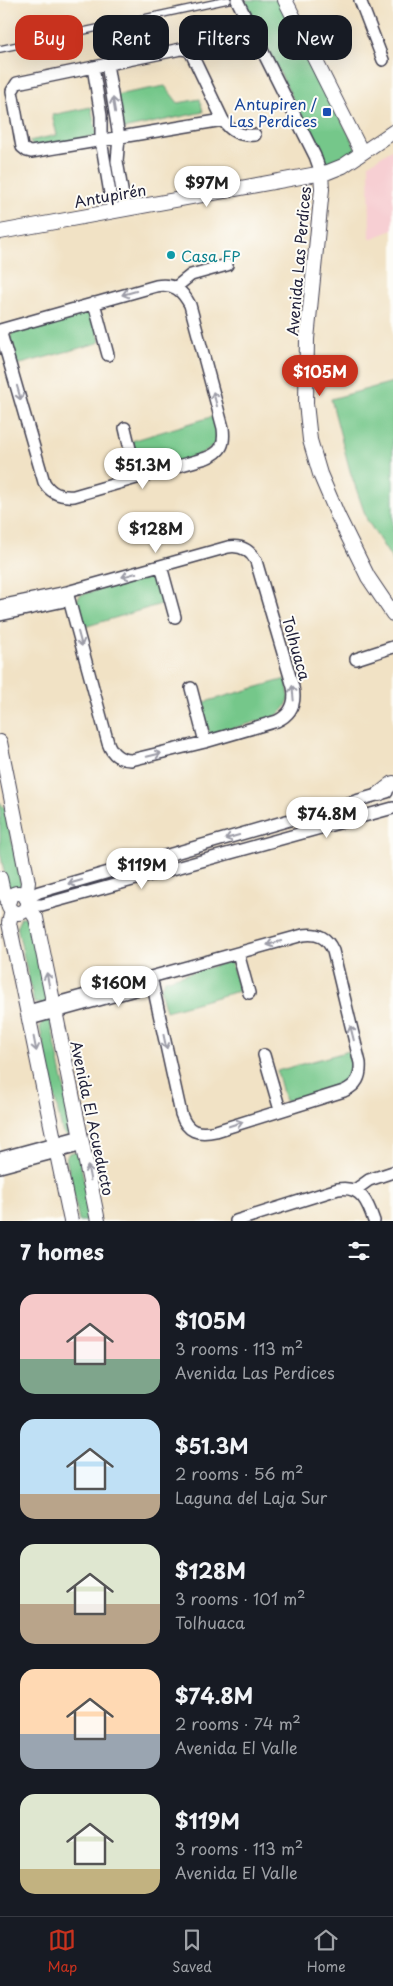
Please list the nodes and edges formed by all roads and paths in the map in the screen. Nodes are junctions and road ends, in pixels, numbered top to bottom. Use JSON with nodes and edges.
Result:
{"nodes":[{"id":1,"x":228,"y":0,"type":"edge"},
{"id":2,"x":237,"y":0,"type":"edge"},
{"id":3,"x":284,"y":0,"type":"edge"},
{"id":4,"x":360,"y":0,"type":"edge"},
{"id":5,"x":0,"y":49,"type":"edge"},
{"id":6,"x":383,"y":60,"type":"dead end"},
{"id":7,"x":107,"y":64,"type":"junction"},
{"id":8,"x":93,"y":67,"type":"junction"},
{"id":9,"x":223,"y":120,"type":"junction"},
{"id":10,"x":393,"y":132,"type":"edge"},
{"id":11,"x":255,"y":135,"type":"dead end"},
{"id":12,"x":119,"y":137,"type":"junction"},
{"id":13,"x":101,"y":140,"type":"junction"},
{"id":14,"x":362,"y":153,"type":"junction"},
{"id":15,"x":321,"y":173,"type":"junction"},
{"id":16,"x":119,"y":210,"type":"junction"},
{"id":17,"x":0,"y":232,"type":"edge"},
{"id":18,"x":227,"y":265,"type":"dead end"},
{"id":19,"x":176,"y":287,"type":"junction"},
{"id":20,"x":94,"y":303,"type":"junction"},
{"id":21,"x":1,"y":334,"type":"edge"},
{"id":22,"x":108,"y":355,"type":"dead end"},
{"id":23,"x":125,"y":428,"type":"dead end"},
{"id":24,"x":137,"y":478,"type":"junction"},
{"id":25,"x":161,"y":566,"type":"junction"},
{"id":26,"x":68,"y":596,"type":"junction"},
{"id":27,"x":0,"y":606,"type":"edge"},
{"id":28,"x":0,"y":614,"type":"edge"},
{"id":29,"x":393,"y":614,"type":"edge"},
{"id":30,"x":175,"y":617,"type":"dead end"},
{"id":31,"x":393,"y":647,"type":"edge"},
{"id":32,"x":356,"y":659,"type":"dead end"},
{"id":33,"x":190,"y":688,"type":"dead end"},
{"id":34,"x":0,"y":742,"type":"edge"},
{"id":35,"x":205,"y":742,"type":"junction"},
{"id":36,"x":393,"y":783,"type":"edge"},
{"id":37,"x":393,"y":790,"type":"edge"},
{"id":38,"x":5,"y":793,"type":"edge"},
{"id":39,"x":379,"y":794,"type":"junction"},
{"id":40,"x":393,"y":808,"type":"edge"},
{"id":41,"x":250,"y":831,"type":"junction"},
{"id":42,"x":254,"y":846,"type":"junction"},
{"id":43,"x":155,"y":858,"type":"junction"},
{"id":44,"x":158,"y":872,"type":"junction"},
{"id":45,"x":0,"y":878,"type":"edge"},
{"id":46,"x":27,"y":902,"type":"junction"},
{"id":47,"x":7,"y":907,"type":"edge"},
{"id":48,"x":238,"y":953,"type":"junction"},
{"id":49,"x":152,"y":981,"type":"junction"},
{"id":50,"x":248,"y":993,"type":"dead end"},
{"id":51,"x":54,"y":1008,"type":"junction"},
{"id":52,"x":29,"y":1015,"type":"junction"},
{"id":53,"x":264,"y":1055,"type":"dead end"},
{"id":54,"x":280,"y":1110,"type":"junction"},
{"id":55,"x":82,"y":1141,"type":"junction"},
{"id":56,"x":56,"y":1148,"type":"junction"},
{"id":57,"x":0,"y":1158,"type":"edge"},
{"id":58,"x":0,"y":1167,"type":"edge"},
{"id":59,"x":393,"y":1172,"type":"edge"},
{"id":60,"x":355,"y":1190,"type":"junction"},
{"id":61,"x":275,"y":1209,"type":"junction"},
{"id":62,"x":71,"y":1221,"type":"edge"},
{"id":63,"x":98,"y":1221,"type":"edge"},
{"id":64,"x":236,"y":1221,"type":"edge"},
{"id":65,"x":279,"y":1221,"type":"edge"},
{"id":66,"x":374,"y":1221,"type":"edge"}],
"edges":[{"from":1,"to":5,"type":"lane"},
{"from":2,"to":15,"type":"street","name":"Avenida Las Perdices"},
{"from":3,"to":14,"type":"street"},
{"from":4,"to":6,"type":"street"},
{"from":7,"to":8,"type":"street"},
{"from":7,"to":9,"type":"street"},
{"from":12,"to":7,"type":"street","one_way":true},
{"from":8,"to":13,"type":"street"},
{"from":8,"to":13,"type":"street"},
{"from":9,"to":11,"type":"street"},
{"from":9,"to":12,"type":"street"},
{"from":10,"to":14,"type":"street","name":"Antupirén"},
{"from":12,"to":13,"type":"street"},
{"from":12,"to":16,"type":"street"},
{"from":13,"to":16,"type":"street"},
{"from":14,"to":15,"type":"street","name":"Antupirén"},
{"from":15,"to":16,"type":"street","name":"Antupirén"},
{"from":15,"to":29,"type":"street","name":"Avenida Las Perdices"},
{"from":16,"to":17,"type":"street","name":"Antupirén"},
{"from":18,"to":19,"type":"street"},
{"from":19,"to":20,"type":"street","one_way":true},
{"from":24,"to":19,"type":"street","one_way":true},
{"from":20,"to":21,"type":"street"},
{"from":20,"to":22,"type":"street"},
{"from":21,"to":24,"type":"street","one_way":true},
{"from":23,"to":24,"type":"street"},
{"from":25,"to":26,"type":"street","name":"Tolhuaca","one_way":true},
{"from":25,"to":30,"type":"street"},
{"from":35,"to":25,"type":"street","name":"Tolhuaca","one_way":true},
{"from":26,"to":27,"type":"street"},
{"from":26,"to":28,"type":"street"},
{"from":26,"to":35,"type":"street","name":"Tolhuaca","one_way":true},
{"from":31,"to":32,"type":"street"},
{"from":33,"to":35,"type":"street"},
{"from":34,"to":38,"type":"street","name":"Avenida El Acueducto"},
{"from":36,"to":39,"type":"street"},
{"from":37,"to":39,"type":"street"},
{"from":38,"to":46,"type":"street","name":"Avenida El Acueducto"},
{"from":39,"to":41,"type":"street"},
{"from":40,"to":42,"type":"street"},
{"from":41,"to":42,"type":"street"},
{"from":41,"to":43,"type":"street","one_way":true},
{"from":42,"to":44,"type":"street"},
{"from":43,"to":44,"type":"street"},
{"from":43,"to":46,"type":"street","one_way":true},
{"from":44,"to":46,"type":"street"},
{"from":45,"to":47,"type":"street"},
{"from":46,"to":47,"type":"street"},
{"from":51,"to":46,"type":"street","name":"Avenida El Acueducto","one_way":true},
{"from":47,"to":52,"type":"street"},
{"from":48,"to":49,"type":"street"},
{"from":48,"to":50,"type":"street"},
{"from":54,"to":48,"type":"street","one_way":true},
{"from":49,"to":51,"type":"street"},
{"from":49,"to":54,"type":"street","one_way":true},
{"from":51,"to":52,"type":"street"},
{"from":51,"to":55,"type":"street","name":"Avenida El Acueducto"},
{"from":52,"to":56,"type":"street","one_way":true},
{"from":53,"to":54,"type":"street"},
{"from":55,"to":56,"type":"street"},
{"from":63,"to":55,"type":"street","name":"Avenida El Acueducto","one_way":true},
{"from":56,"to":57,"type":"street"},
{"from":56,"to":58,"type":"street"},
{"from":56,"to":62,"type":"street"},
{"from":59,"to":60,"type":"street"},
{"from":60,"to":61,"type":"street"},
{"from":60,"to":66,"type":"street"},
{"from":61,"to":64,"type":"street"},
{"from":61,"to":65,"type":"street"}]}
